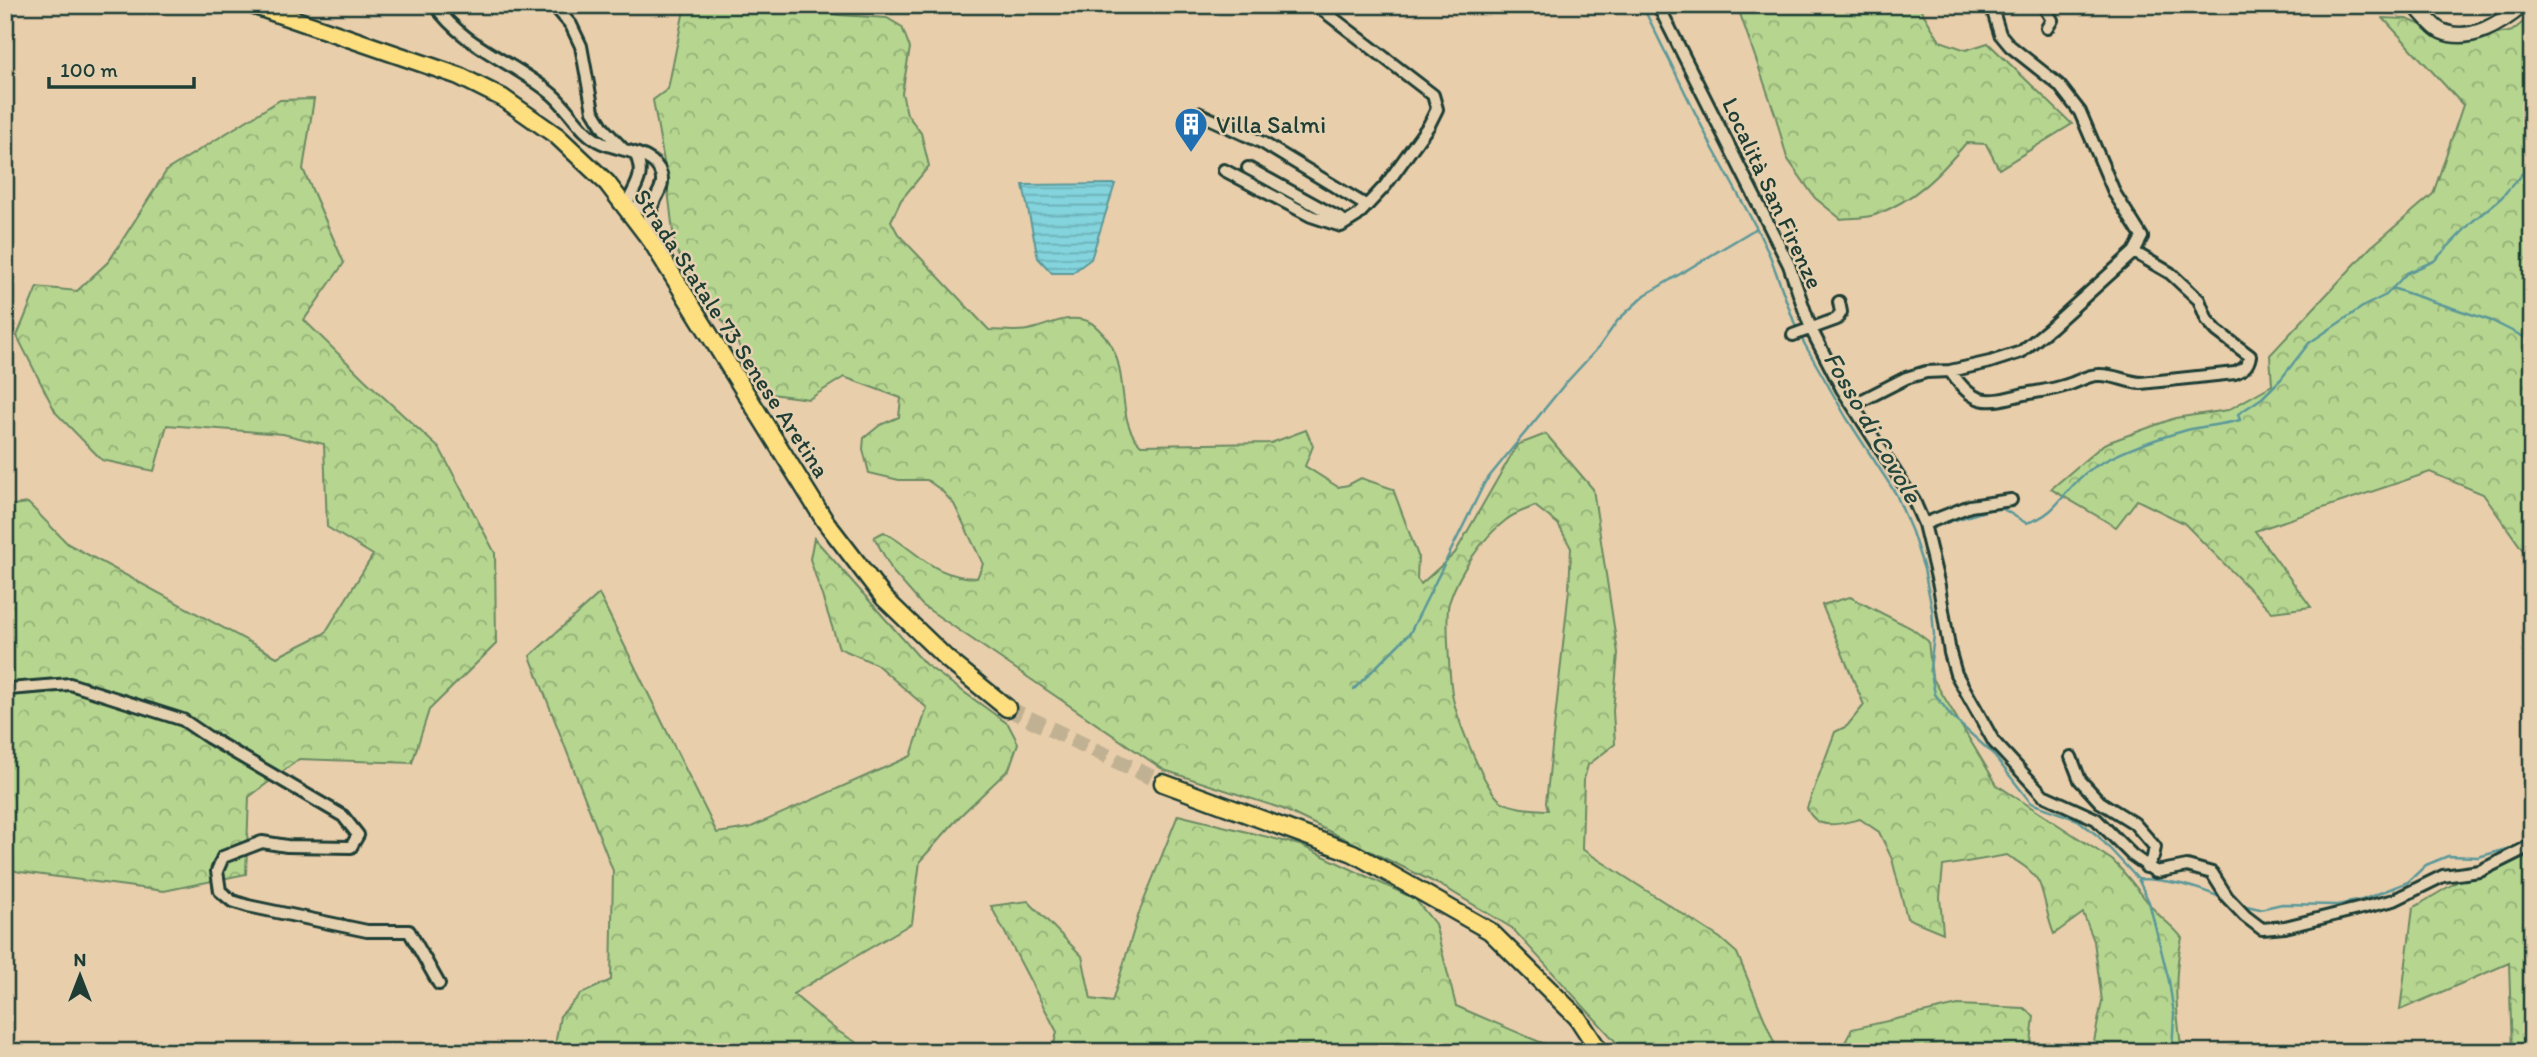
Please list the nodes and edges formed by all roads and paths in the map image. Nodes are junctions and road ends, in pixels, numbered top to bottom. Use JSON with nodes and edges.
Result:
{"nodes":[{"id":1,"x":252,"y":5,"type":"edge"},
{"id":2,"x":435,"y":5,"type":"edge"},
{"id":3,"x":554,"y":5,"type":"edge"},
{"id":4,"x":1316,"y":5,"type":"edge"},
{"id":5,"x":1658,"y":5,"type":"edge"},
{"id":6,"x":1990,"y":5,"type":"edge"},
{"id":7,"x":2043,"y":5,"type":"edge"},
{"id":8,"x":2420,"y":5,"type":"edge"},
{"id":9,"x":2523,"y":5,"type":"edge"},
{"id":10,"x":2046,"y":28,"type":"dead end"},
{"id":11,"x":1198,"y":113,"type":"dead end"},
{"id":12,"x":623,"y":149,"type":"junction"},
{"id":13,"x":636,"y":155,"type":"junction"},
{"id":14,"x":1248,"y":167,"type":"dead end"},
{"id":15,"x":1224,"y":170,"type":"dead end"},
{"id":16,"x":607,"y":183,"type":"junction"},
{"id":17,"x":636,"y":186,"type":"junction"},
{"id":18,"x":654,"y":202,"type":"junction"},
{"id":19,"x":1367,"y":206,"type":"junction"},
{"id":20,"x":626,"y":207,"type":"junction"},
{"id":21,"x":1346,"y":222,"type":"junction"},
{"id":22,"x":647,"y":235,"type":"junction"},
{"id":23,"x":2134,"y":251,"type":"junction"},
{"id":24,"x":1839,"y":302,"type":"dead end"},
{"id":25,"x":1802,"y":332,"type":"junction"},
{"id":26,"x":1950,"y":370,"type":"junction"},
{"id":27,"x":1853,"y":405,"type":"junction"},
{"id":28,"x":2011,"y":500,"type":"dead end"},
{"id":29,"x":1924,"y":524,"type":"junction"},
{"id":30,"x":5,"y":687,"type":"edge"},
{"id":31,"x":1007,"y":708,"type":"tunnel mouth"},
{"id":32,"x":2071,"y":757,"type":"dead end"},
{"id":33,"x":1163,"y":783,"type":"tunnel mouth"},
{"id":34,"x":2532,"y":845,"type":"edge"},
{"id":35,"x":2146,"y":867,"type":"junction"},
{"id":36,"x":439,"y":984,"type":"dead end"},
{"id":37,"x":1600,"y":1052,"type":"edge"}],
"edges":[{"from":1,"to":16,"type":"main road","name":"Strada Statale 73 Senese Aretina"},
{"from":2,"to":12,"type":"street"},
{"from":3,"to":12,"type":"street"},
{"from":4,"to":19,"type":"street"},
{"from":5,"to":25,"type":"street","name":"Località San Firenze"},
{"from":6,"to":23,"type":"street"},
{"from":7,"to":10,"type":"street"},
{"from":8,"to":9,"type":"main road"},
{"from":11,"to":19,"type":"street"},
{"from":12,"to":13,"type":"street"},
{"from":13,"to":17,"type":"street"},
{"from":13,"to":18,"type":"street"},
{"from":14,"to":21,"type":"street"},
{"from":15,"to":21,"type":"street"},
{"from":16,"to":17,"type":"street"},
{"from":16,"to":20,"type":"main road","name":"Strada Statale 73 Senese Aretina"},
{"from":17,"to":20,"type":"street"},
{"from":18,"to":20,"type":"street"},
{"from":18,"to":22,"type":"street"},
{"from":19,"to":21,"type":"street"},
{"from":20,"to":22,"type":"main road","name":"Strada Statale 73 Senese Aretina"},
{"from":22,"to":31,"type":"main road","name":"Strada Statale 73 Senese Aretina"},
{"from":23,"to":26,"type":"street"},
{"from":23,"to":26,"type":"street"},
{"from":24,"to":25,"type":"street"},
{"from":25,"to":27,"type":"street","name":"Località San Firenze"},
{"from":26,"to":27,"type":"street"},
{"from":27,"to":29,"type":"street","name":"Località San Firenze"},
{"from":28,"to":29,"type":"street"},
{"from":29,"to":35,"type":"street","name":"Località San Firenze"},
{"from":30,"to":36,"type":"street"},
{"from":32,"to":35,"type":"street"},
{"from":33,"to":37,"type":"main road"},
{"from":34,"to":35,"type":"street"}]}
